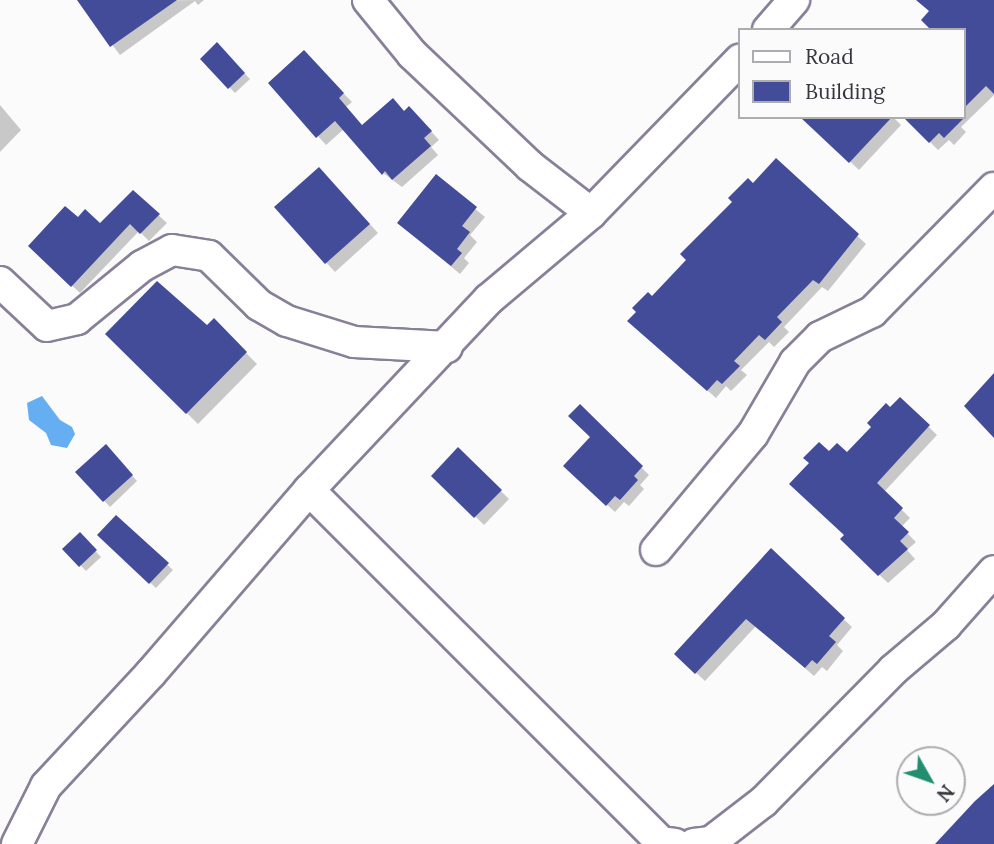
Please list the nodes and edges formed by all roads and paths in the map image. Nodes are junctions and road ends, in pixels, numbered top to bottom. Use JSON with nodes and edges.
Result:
{"nodes":[{"id":1,"x":368,"y":0,"type":"edge"},
{"id":2,"x":794,"y":0,"type":"edge"},
{"id":3,"x":770,"y":28,"type":"edge"},
{"id":4,"x":738,"y":62,"type":"edge"},
{"id":5,"x":994,"y":188,"type":"edge"},
{"id":6,"x":592,"y":213,"type":"junction"},
{"id":7,"x":0,"y":282,"type":"edge"},
{"id":8,"x":447,"y":347,"type":"junction"},
{"id":9,"x":309,"y":490,"type":"junction"},
{"id":10,"x":656,"y":550,"type":"dead end"},
{"id":11,"x":994,"y":571,"type":"edge"},
{"id":12,"x":13,"y":832,"type":"edge"},
{"id":13,"x":676,"y":844,"type":"edge"},
{"id":14,"x":694,"y":844,"type":"edge"}],
"edges":[{"from":1,"to":6,"type":"street"},
{"from":2,"to":3,"type":"street"},
{"from":4,"to":6,"type":"street"},
{"from":5,"to":10,"type":"street"},
{"from":6,"to":8,"type":"street"},
{"from":7,"to":8,"type":"street"},
{"from":8,"to":9,"type":"street"},
{"from":9,"to":12,"type":"street"},
{"from":9,"to":13,"type":"street"},
{"from":11,"to":14,"type":"street"}]}
